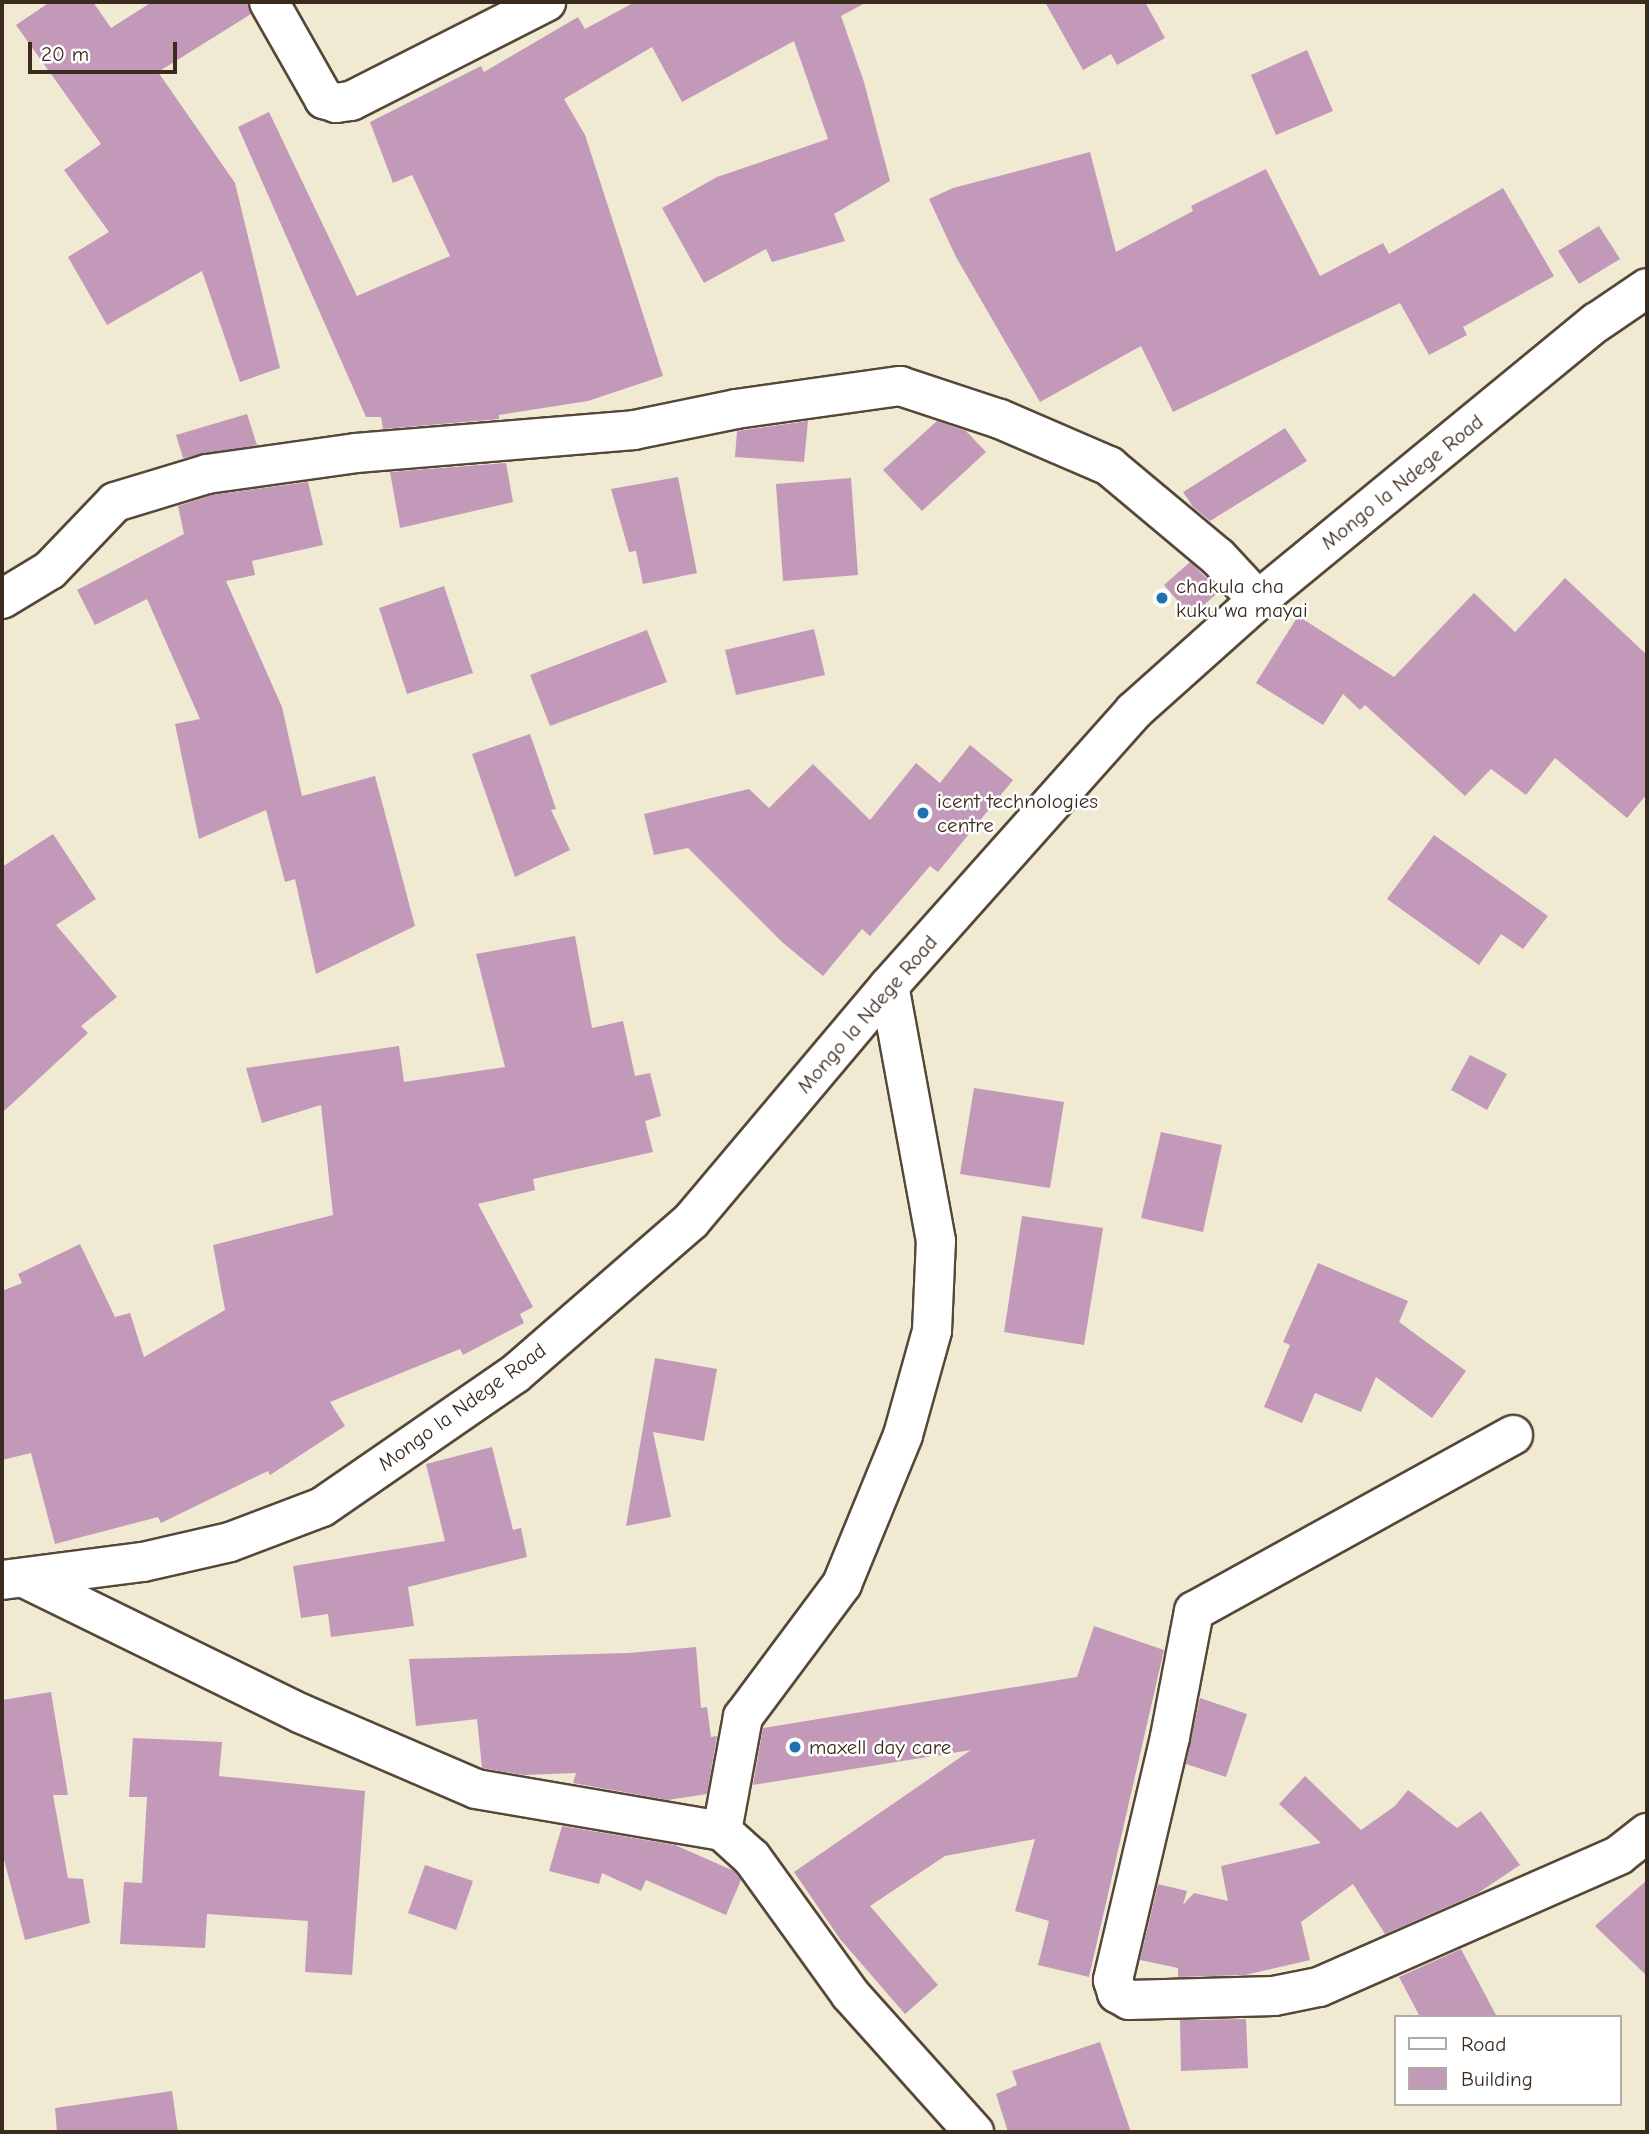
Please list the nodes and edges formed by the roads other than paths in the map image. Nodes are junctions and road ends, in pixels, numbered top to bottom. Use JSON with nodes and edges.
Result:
{"nodes":[{"id":1,"x":270,"y":2,"type":"edge"},
{"id":2,"x":546,"y":2,"type":"edge"},
{"id":3,"x":1647,"y":288,"type":"edge"},
{"id":4,"x":2,"y":599,"type":"edge"},
{"id":5,"x":1258,"y":600,"type":"junction"},
{"id":6,"x":889,"y":986,"type":"junction"},
{"id":7,"x":1513,"y":1435,"type":"dead end"},
{"id":8,"x":14,"y":1580,"type":"edge"},
{"id":9,"x":722,"y":1831,"type":"junction"},
{"id":10,"x":1647,"y":1833,"type":"edge"},
{"id":11,"x":974,"y":2132,"type":"edge"}],
"edges":[{"from":1,"to":2,"type":"street"},
{"from":3,"to":5,"type":"street","name":"Mongo la Ndege Road"},
{"from":4,"to":5,"type":"street"},
{"from":5,"to":6,"type":"street","name":"Mongo la Ndege Road"},
{"from":6,"to":8,"type":"street","name":"Mongo la Ndege Road"},
{"from":6,"to":9,"type":"street"},
{"from":7,"to":10,"type":"street"},
{"from":8,"to":9,"type":"street"},
{"from":9,"to":11,"type":"street"}]}
